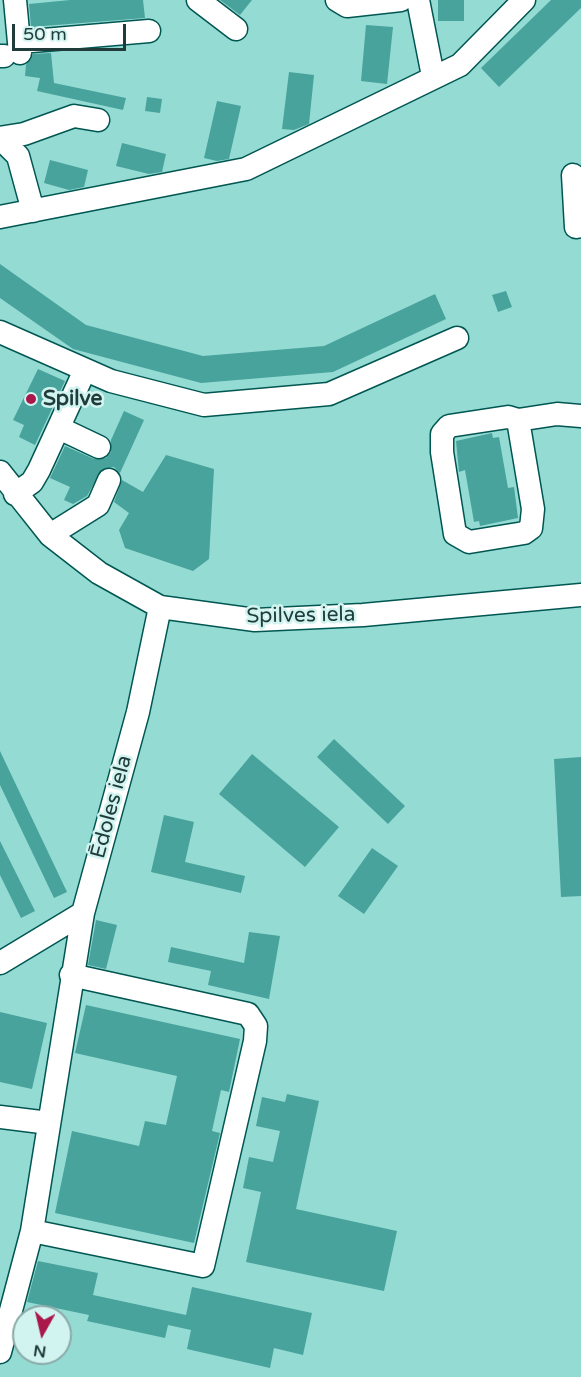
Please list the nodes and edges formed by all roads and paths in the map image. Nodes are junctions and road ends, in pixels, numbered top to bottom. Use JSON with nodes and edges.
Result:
{"nodes":[{"id":1,"x":15,"y":0,"type":"edge"},
{"id":2,"x":198,"y":0,"type":"edge"},
{"id":3,"x":337,"y":0,"type":"edge"},
{"id":4,"x":401,"y":0,"type":"edge"},
{"id":5,"x":418,"y":0,"type":"edge"},
{"id":6,"x":524,"y":0,"type":"edge"},
{"id":7,"x":236,"y":29,"type":"dead end"},
{"id":8,"x":149,"y":31,"type":"dead end"},
{"id":9,"x":11,"y":52,"type":"edge"},
{"id":10,"x":433,"y":76,"type":"junction"},
{"id":11,"x":98,"y":120,"type":"dead end"},
{"id":12,"x":1,"y":138,"type":"edge"},
{"id":13,"x":573,"y":174,"type":"dead end"},
{"id":14,"x":33,"y":211,"type":"junction"},
{"id":15,"x":0,"y":217,"type":"edge"},
{"id":16,"x":581,"y":226,"type":"edge"},
{"id":17,"x":0,"y":332,"type":"edge"},
{"id":18,"x":457,"y":338,"type":"dead end"},
{"id":19,"x":86,"y":370,"type":"junction"},
{"id":20,"x":581,"y":416,"type":"edge"},
{"id":21,"x":518,"y":420,"type":"junction"},
{"id":22,"x":59,"y":428,"type":"junction"},
{"id":23,"x":99,"y":447,"type":"dead end"},
{"id":24,"x":0,"y":472,"type":"edge"},
{"id":25,"x":109,"y":480,"type":"dead end"},
{"id":26,"x":15,"y":494,"type":"junction"},
{"id":27,"x":50,"y":535,"type":"junction"},
{"id":28,"x":581,"y":595,"type":"edge"},
{"id":29,"x":160,"y":607,"type":"junction"},
{"id":30,"x":83,"y":913,"type":"junction"},
{"id":31,"x":0,"y":963,"type":"edge"},
{"id":32,"x":71,"y":975,"type":"junction"},
{"id":33,"x":0,"y":1117,"type":"edge"},
{"id":34,"x":49,"y":1123,"type":"junction"},
{"id":35,"x":32,"y":1231,"type":"junction"},
{"id":36,"x":0,"y":1352,"type":"edge"}],
"edges":[{"from":1,"to":9,"type":"street"},
{"from":2,"to":7,"type":"street"},
{"from":3,"to":4,"type":"street"},
{"from":5,"to":10,"type":"street"},
{"from":6,"to":10,"type":"street"},
{"from":8,"to":9,"type":"street"},
{"from":10,"to":14,"type":"street"},
{"from":11,"to":12,"type":"street"},
{"from":12,"to":14,"type":"street"},
{"from":13,"to":16,"type":"street"},
{"from":14,"to":15,"type":"street"},
{"from":17,"to":19,"type":"street"},
{"from":18,"to":19,"type":"street"},
{"from":19,"to":22,"type":"street"},
{"from":20,"to":21,"type":"street"},
{"from":21,"to":21,"type":"street"},
{"from":22,"to":23,"type":"street"},
{"from":22,"to":26,"type":"street"},
{"from":24,"to":26,"type":"street","name":"Spilves iela"},
{"from":25,"to":27,"type":"street"},
{"from":26,"to":27,"type":"street","name":"Spilves iela"},
{"from":27,"to":29,"type":"street","name":"Spilves iela"},
{"from":28,"to":29,"type":"street","name":"Spilves iela"},
{"from":29,"to":30,"type":"street","name":"Ēdoles iela"},
{"from":30,"to":31,"type":"street"},
{"from":30,"to":32,"type":"street","name":"Ēdoles iela"},
{"from":32,"to":34,"type":"street","name":"Ēdoles iela"},
{"from":32,"to":35,"type":"street"},
{"from":33,"to":34,"type":"street"},
{"from":34,"to":35,"type":"street","name":"Ēdoles iela"},
{"from":35,"to":36,"type":"street","name":"Ēdoles iela"}]}
